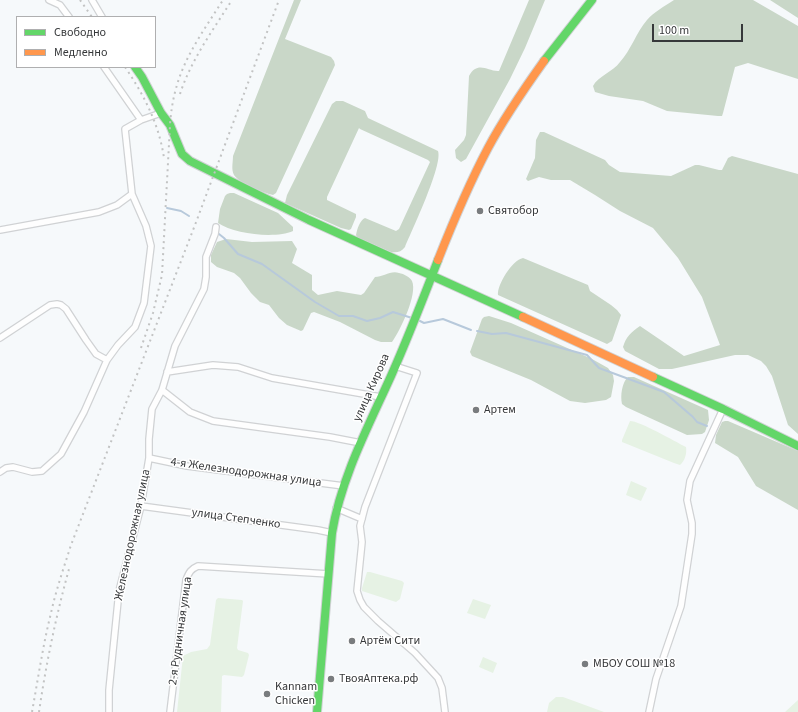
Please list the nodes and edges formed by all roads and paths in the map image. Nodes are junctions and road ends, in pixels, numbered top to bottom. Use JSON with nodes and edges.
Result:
{"nodes":[{"id":1,"x":49,"y":0,"type":"edge"},
{"id":2,"x":92,"y":0,"type":"edge"},
{"id":3,"x":592,"y":0,"type":"edge"},
{"id":4,"x":68,"y":16,"type":"edge"},
{"id":5,"x":101,"y":16,"type":"edge"},
{"id":6,"x":105,"y":68,"type":"edge"},
{"id":7,"x":136,"y":68,"type":"edge"},
{"id":8,"x":161,"y":113,"type":"junction"},
{"id":9,"x":141,"y":120,"type":"junction"},
{"id":10,"x":132,"y":194,"type":"junction"},
{"id":11,"x":216,"y":227,"type":"dead end"},
{"id":12,"x":0,"y":230,"type":"edge"},
{"id":13,"x":432,"y":276,"type":"junction"},
{"id":14,"x":0,"y":338,"type":"edge"},
{"id":15,"x":107,"y":360,"type":"junction"},
{"id":16,"x":395,"y":366,"type":"junction"},
{"id":17,"x":168,"y":372,"type":"junction"},
{"id":18,"x":162,"y":390,"type":"junction"},
{"id":19,"x":381,"y":398,"type":"junction"},
{"id":20,"x":723,"y":409,"type":"junction"},
{"id":21,"x":361,"y":443,"type":"junction"},
{"id":22,"x":798,"y":446,"type":"edge"},
{"id":23,"x":149,"y":458,"type":"junction"},
{"id":24,"x":0,"y":472,"type":"edge"},
{"id":25,"x":344,"y":486,"type":"junction"},
{"id":26,"x":141,"y":506,"type":"junction"},
{"id":27,"x":336,"y":508,"type":"junction"},
{"id":28,"x":362,"y":519,"type":"junction"},
{"id":29,"x":332,"y":533,"type":"junction"},
{"id":30,"x":329,"y":574,"type":"junction"},
{"id":31,"x":109,"y":712,"type":"edge"},
{"id":32,"x":170,"y":712,"type":"edge"},
{"id":33,"x":317,"y":712,"type":"edge"},
{"id":34,"x":445,"y":712,"type":"edge"},
{"id":35,"x":649,"y":712,"type":"edge"}],
"edges":[{"from":1,"to":4,"type":"street"},
{"from":2,"to":5,"type":"street"},
{"from":3,"to":13,"type":"main road","name":"улица Кирова"},
{"from":6,"to":9,"type":"street"},
{"from":7,"to":8,"type":"main road"},
{"from":8,"to":9,"type":"street"},
{"from":8,"to":13,"type":"main road"},
{"from":9,"to":10,"type":"street"},
{"from":10,"to":12,"type":"street"},
{"from":10,"to":15,"type":"street"},
{"from":11,"to":17,"type":"street","name":"Железнодорожная улица"},
{"from":13,"to":16,"type":"main road","name":"улица Кирова"},
{"from":13,"to":20,"type":"main road"},
{"from":14,"to":15,"type":"street"},
{"from":15,"to":24,"type":"street"},
{"from":16,"to":19,"type":"main road","name":"улица Кирова"},
{"from":16,"to":28,"type":"street"},
{"from":17,"to":18,"type":"street","name":"Железнодорожная улица"},
{"from":17,"to":19,"type":"street"},
{"from":18,"to":21,"type":"street"},
{"from":18,"to":23,"type":"street","name":"Железнодорожная улица"},
{"from":19,"to":21,"type":"main road","name":"улица Кирова"},
{"from":20,"to":22,"type":"main road"},
{"from":20,"to":35,"type":"street"},
{"from":21,"to":25,"type":"main road","name":"улица Кирова"},
{"from":23,"to":25,"type":"street","name":"4-я Железнодорожная улица"},
{"from":23,"to":26,"type":"street","name":"Железнодорожная улица"},
{"from":25,"to":27,"type":"main road","name":"улица Кирова"},
{"from":26,"to":29,"type":"street","name":"улица Степченко"},
{"from":26,"to":31,"type":"street","name":"Железнодорожная улица"},
{"from":27,"to":28,"type":"street"},
{"from":27,"to":29,"type":"main road","name":"улица Кирова"},
{"from":28,"to":34,"type":"street"},
{"from":29,"to":30,"type":"main road","name":"улица Кирова"},
{"from":30,"to":32,"type":"street","name":"2-я Рудничная улица"},
{"from":30,"to":33,"type":"main road","name":"улица Кирова"}]}
